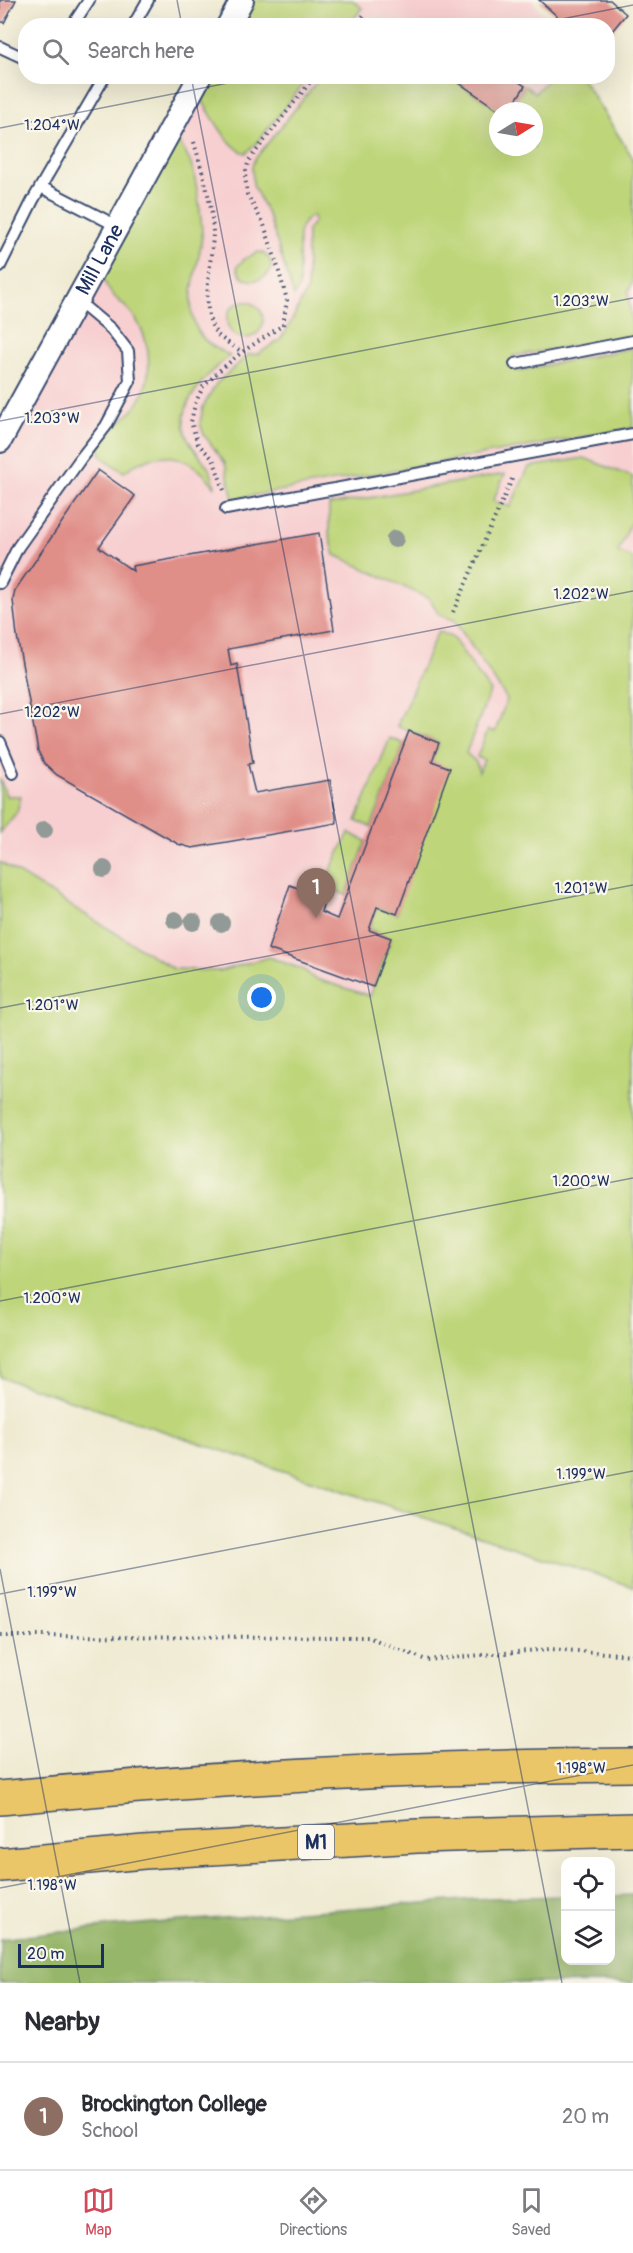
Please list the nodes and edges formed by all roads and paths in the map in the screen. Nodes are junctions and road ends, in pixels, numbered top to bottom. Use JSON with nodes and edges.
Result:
{"nodes":[{"id":1,"x":89,"y":0,"type":"edge"},
{"id":2,"x":148,"y":0,"type":"edge"},
{"id":3,"x":242,"y":0,"type":"edge"},
{"id":4,"x":366,"y":12,"type":"dead end"},
{"id":5,"x":77,"y":18,"type":"edge"},
{"id":6,"x":137,"y":18,"type":"edge"},
{"id":7,"x":232,"y":18,"type":"edge"},
{"id":8,"x":361,"y":18,"type":"edge"},
{"id":9,"x":0,"y":47,"type":"edge"},
{"id":10,"x":18,"y":55,"type":"edge"},
{"id":11,"x":100,"y":84,"type":"edge"},
{"id":12,"x":196,"y":84,"type":"edge"},
{"id":13,"x":309,"y":84,"type":"edge"},
{"id":14,"x":180,"y":112,"type":"junction"},
{"id":15,"x":41,"y":187,"type":"junction"},
{"id":16,"x":117,"y":226,"type":"junction"},
{"id":17,"x":0,"y":266,"type":"edge"},
{"id":18,"x":75,"y":305,"type":"junction"},
{"id":19,"x":633,"y":341,"type":"edge"},
{"id":20,"x":243,"y":352,"type":"junction"},
{"id":21,"x":515,"y":364,"type":"dead end"},
{"id":22,"x":633,"y":434,"type":"edge"},
{"id":23,"x":0,"y":441,"type":"edge"},
{"id":24,"x":522,"y":454,"type":"junction"},
{"id":25,"x":226,"y":509,"type":"joint"},
{"id":26,"x":0,"y":583,"type":"edge"},
{"id":27,"x":453,"y":612,"type":"dead end"},
{"id":28,"x":0,"y":742,"type":"edge"},
{"id":29,"x":13,"y":773,"type":"dead end"},
{"id":30,"x":0,"y":1636,"type":"edge"},
{"id":31,"x":633,"y":1655,"type":"edge"},
{"id":32,"x":633,"y":1765,"type":"edge"},
{"id":33,"x":0,"y":1798,"type":"edge"},
{"id":34,"x":633,"y":1830,"type":"edge"},
{"id":35,"x":0,"y":1865,"type":"edge"}],
"edges":[{"from":1,"to":5,"type":"lane"},
{"from":2,"to":6,"type":"lane"},
{"from":3,"to":7,"type":"street"},
{"from":4,"to":8,"type":"path"},
{"from":9,"to":10,"type":"lane"},
{"from":11,"to":15,"type":"lane"},
{"from":12,"to":14,"type":"street","name":"Mill Lane"},
{"from":13,"to":20,"type":"path"},
{"from":14,"to":16,"type":"street","name":"Mill Lane"},
{"from":14,"to":20,"type":"path"},
{"from":15,"to":16,"type":"lane"},
{"from":15,"to":17,"type":"lane"},
{"from":16,"to":18,"type":"street","name":"Mill Lane"},
{"from":18,"to":23,"type":"street","name":"Mill Lane"},
{"from":18,"to":26,"type":"lane"},
{"from":19,"to":21,"type":"lane"},
{"from":20,"to":25,"type":"path"},
{"from":22,"to":24,"type":"lane"},
{"from":24,"to":25,"type":"lane"},
{"from":24,"to":27,"type":"path"},
{"from":28,"to":29,"type":"lane"},
{"from":30,"to":31,"type":"path"},
{"from":32,"to":33,"type":"highway"},
{"from":34,"to":35,"type":"highway","number":"M1"}]}
